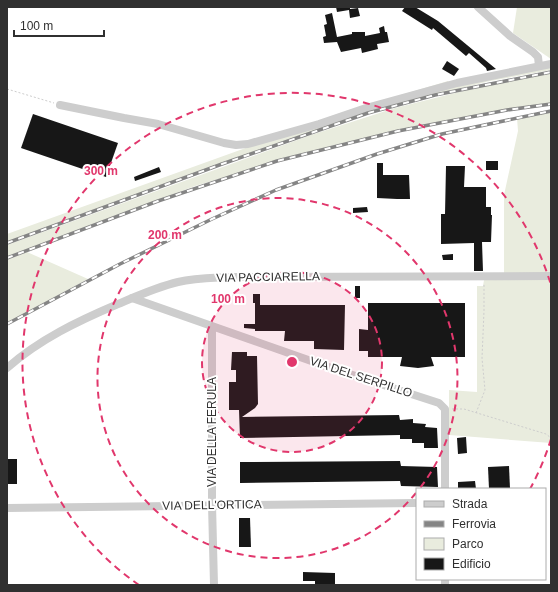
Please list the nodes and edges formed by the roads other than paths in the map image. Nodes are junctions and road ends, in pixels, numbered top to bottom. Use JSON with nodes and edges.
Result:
{"nodes":[{"id":1,"x":478,"y":7,"type":"edge"},
{"id":2,"x":551,"y":64,"type":"edge"},
{"id":3,"x":539,"y":66,"type":"junction"},
{"id":4,"x":60,"y":105,"type":"road end"},
{"id":5,"x":551,"y":276,"type":"edge"},
{"id":6,"x":132,"y":298,"type":"junction"},
{"id":7,"x":212,"y":327,"type":"junction"},
{"id":8,"x":7,"y":368,"type":"edge"},
{"id":9,"x":445,"y":488,"type":"edge"},
{"id":10,"x":416,"y":502,"type":"edge"},
{"id":11,"x":212,"y":504,"type":"junction"},
{"id":12,"x":7,"y":508,"type":"edge"},
{"id":13,"x":214,"y":585,"type":"edge"}],
"edges":[{"from":1,"to":3,"type":"street"},
{"from":2,"to":3,"type":"street"},
{"from":3,"to":4,"type":"street"},
{"from":5,"to":6,"type":"street","name":"VIA PACCIARELLA"},
{"from":6,"to":7,"type":"street","name":"VIA DEL SERPILLO"},
{"from":6,"to":8,"type":"street","name":"VIA PACCIARELLA"},
{"from":7,"to":9,"type":"street","name":"VIA DEL SERPILLO"},
{"from":7,"to":11,"type":"street","name":"VIA DELLA FERULA"},
{"from":10,"to":11,"type":"street","name":"VIA DELL'ORTICA"},
{"from":11,"to":12,"type":"street","name":"VIA DELL'ORTICA"},
{"from":11,"to":13,"type":"street","name":"VIA DELLA FERULA"}]}
